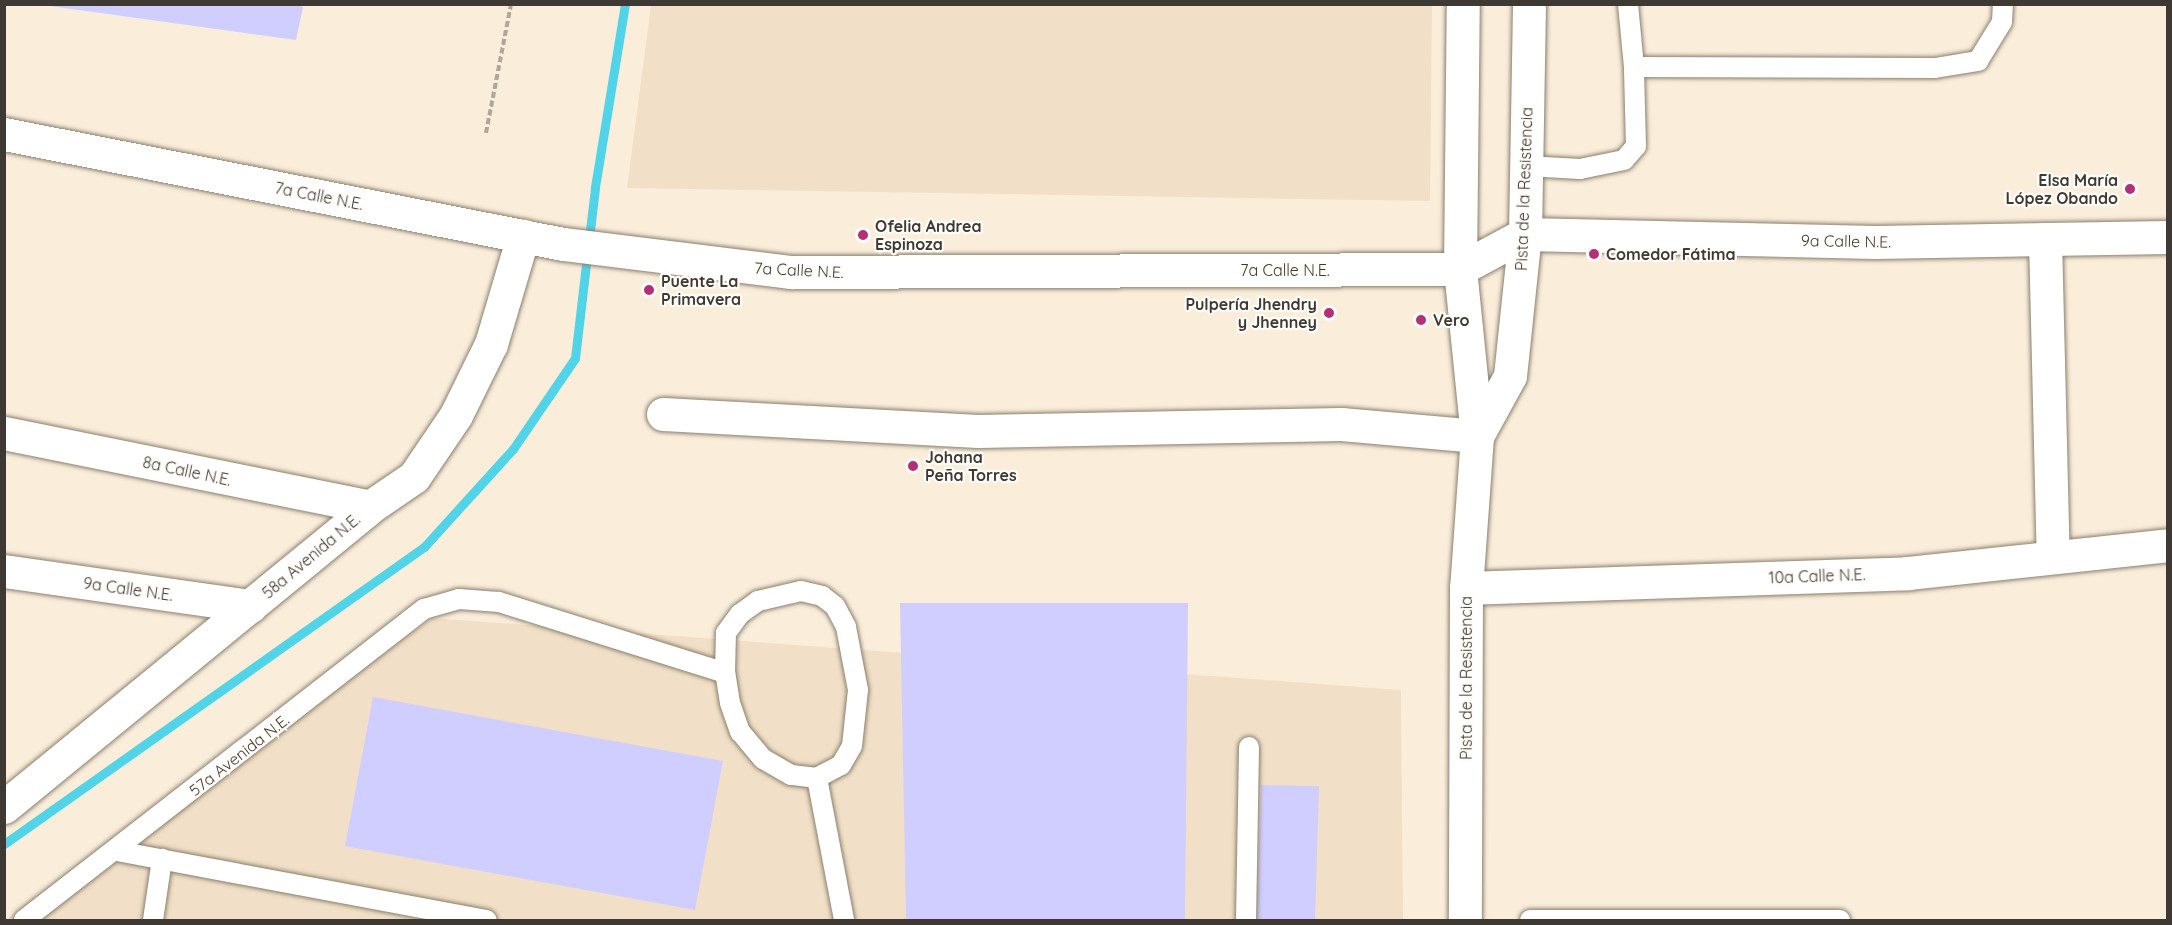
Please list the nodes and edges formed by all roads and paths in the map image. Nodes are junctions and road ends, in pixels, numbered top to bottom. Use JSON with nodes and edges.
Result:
{"nodes":[{"id":1,"x":511,"y":4,"type":"edge"},
{"id":2,"x":1463,"y":4,"type":"edge"},
{"id":3,"x":1529,"y":4,"type":"edge"},
{"id":4,"x":1628,"y":4,"type":"edge"},
{"id":5,"x":2003,"y":4,"type":"edge"},
{"id":6,"x":1634,"y":67,"type":"junction"},
{"id":7,"x":486,"y":133,"type":"dead end"},
{"id":8,"x":4,"y":134,"type":"edge"},
{"id":9,"x":1526,"y":166,"type":"junction"},
{"id":10,"x":1525,"y":234,"type":"junction"},
{"id":11,"x":523,"y":236,"type":"junction"},
{"id":12,"x":2168,"y":237,"type":"edge"},
{"id":13,"x":2045,"y":239,"type":"junction"},
{"id":14,"x":1460,"y":269,"type":"junction"},
{"id":15,"x":663,"y":414,"type":"dead end"},
{"id":16,"x":4,"y":433,"type":"edge"},
{"id":17,"x":1477,"y":436,"type":"junction"},
{"id":18,"x":370,"y":507,"type":"junction"},
{"id":19,"x":2168,"y":545,"type":"edge"},
{"id":20,"x":2053,"y":557,"type":"junction"},
{"id":21,"x":4,"y":571,"type":"edge"},
{"id":22,"x":1466,"y":588,"type":"junction"},
{"id":23,"x":251,"y":606,"type":"junction"},
{"id":24,"x":725,"y":673,"type":"junction"},
{"id":25,"x":1250,"y":747,"type":"dead end"},
{"id":26,"x":817,"y":778,"type":"junction"},
{"id":27,"x":7,"y":803,"type":"edge"},
{"id":28,"x":117,"y":851,"type":"junction"},
{"id":29,"x":162,"y":859,"type":"junction"},
{"id":30,"x":1544,"y":920,"type":"edge"},
{"id":31,"x":24,"y":921,"type":"edge"},
{"id":32,"x":153,"y":921,"type":"edge"},
{"id":33,"x":487,"y":921,"type":"edge"},
{"id":34,"x":844,"y":921,"type":"edge"},
{"id":35,"x":1246,"y":921,"type":"edge"},
{"id":36,"x":1465,"y":921,"type":"edge"},
{"id":37,"x":1530,"y":921,"type":"edge"},
{"id":38,"x":1840,"y":921,"type":"edge"}],
"edges":[{"from":1,"to":7,"type":"path"},
{"from":2,"to":14,"type":"street","name":"Pista de la Resistencia"},
{"from":3,"to":9,"type":"street","name":"Pista de la Resistencia"},
{"from":4,"to":6,"type":"lane"},
{"from":5,"to":6,"type":"lane"},
{"from":6,"to":9,"type":"lane"},
{"from":8,"to":11,"type":"street","name":"7a Calle N.E."},
{"from":9,"to":10,"type":"street","name":"Pista de la Resistencia"},
{"from":10,"to":13,"type":"street","name":"9a Calle N.E."},
{"from":10,"to":14,"type":"street","name":"7a Calle N.E."},
{"from":10,"to":17,"type":"street","name":"Pista de la Resistencia"},
{"from":11,"to":14,"type":"street","name":"7a Calle N.E."},
{"from":11,"to":18,"type":"street","name":"58a Avenida N.E."},
{"from":12,"to":13,"type":"street","name":"9a Calle N.E."},
{"from":13,"to":20,"type":"street"},
{"from":14,"to":17,"type":"street","name":"Pista de la Resistencia"},
{"from":15,"to":17,"type":"street"},
{"from":16,"to":18,"type":"street","name":"8a Calle N.E."},
{"from":17,"to":22,"type":"street","name":"Pista de la Resistencia"},
{"from":18,"to":23,"type":"street","name":"58a Avenida N.E."},
{"from":19,"to":20,"type":"street","name":"10a Calle N.E."},
{"from":20,"to":22,"type":"street","name":"10a Calle N.E."},
{"from":21,"to":23,"type":"street","name":"9a Calle N.E."},
{"from":22,"to":36,"type":"street","name":"Pista de la Resistencia"},
{"from":23,"to":27,"type":"street","name":"58a Avenida N.E."},
{"from":24,"to":26,"type":"lane"},
{"from":24,"to":26,"type":"lane"},
{"from":24,"to":28,"type":"lane","name":"57a Avenida N.E."},
{"from":25,"to":35,"type":"lane"},
{"from":26,"to":34,"type":"lane"},
{"from":28,"to":29,"type":"lane"},
{"from":28,"to":31,"type":"lane","name":"57a Avenida N.E."},
{"from":29,"to":32,"type":"lane"},
{"from":29,"to":33,"type":"lane"},
{"from":30,"to":37,"type":"lane"},
{"from":30,"to":38,"type":"lane"}]}
